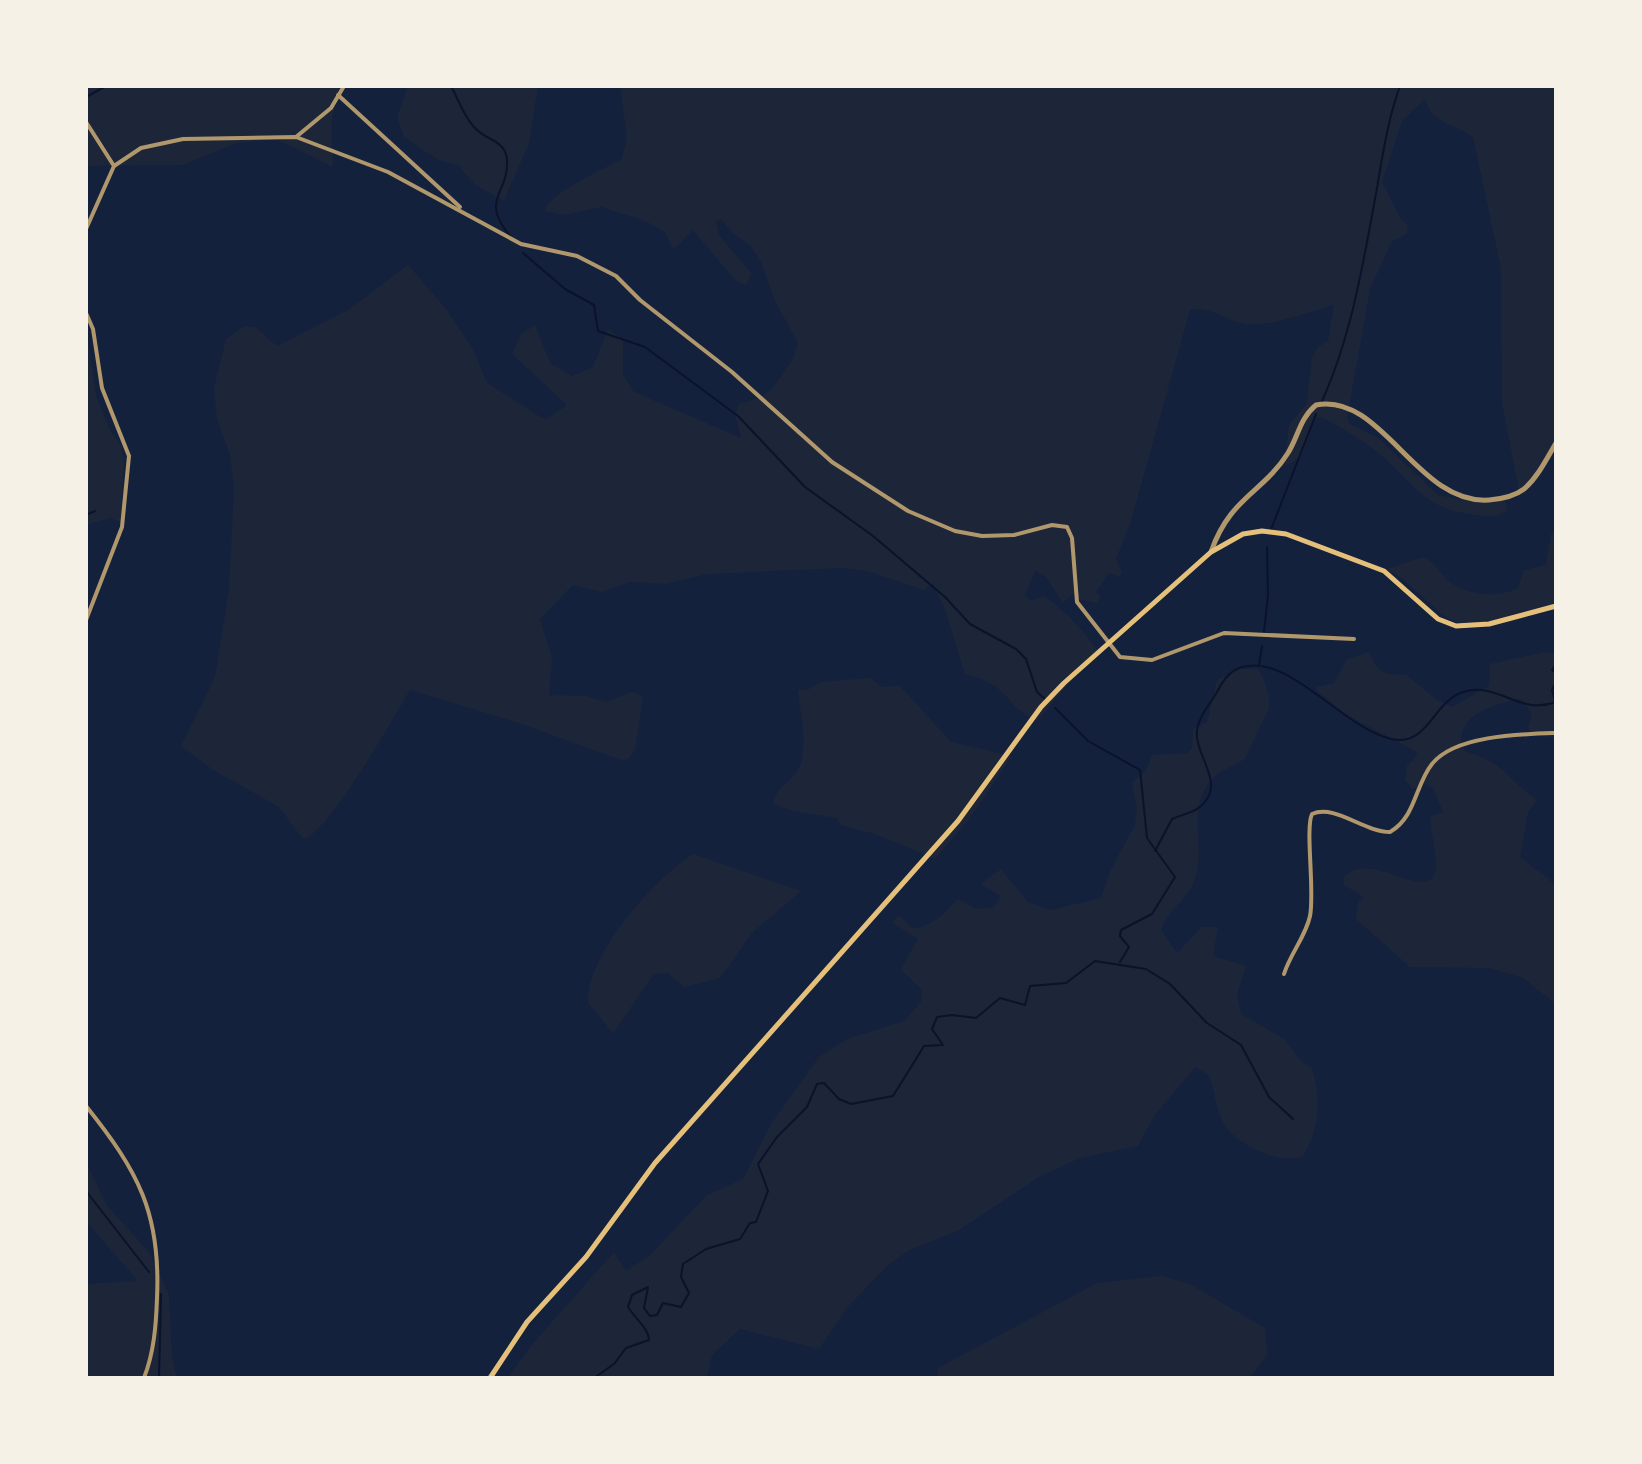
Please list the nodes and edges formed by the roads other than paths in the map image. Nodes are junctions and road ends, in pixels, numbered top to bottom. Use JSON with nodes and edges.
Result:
{"nodes":[{"id":1,"x":344,"y":86,"type":"edge"},
{"id":2,"x":338,"y":95,"type":"junction"},
{"id":3,"x":86,"y":122,"type":"edge"},
{"id":4,"x":296,"y":137,"type":"junction"},
{"id":5,"x":114,"y":166,"type":"junction"},
{"id":6,"x":462,"y":210,"type":"junction"},
{"id":7,"x":86,"y":229,"type":"edge"},
{"id":8,"x":86,"y":313,"type":"edge"},
{"id":9,"x":1556,"y":443,"type":"edge"},
{"id":10,"x":1211,"y":552,"type":"junction"},
{"id":11,"x":1556,"y":606,"type":"edge"},
{"id":12,"x":86,"y":620,"type":"edge"},
{"id":13,"x":1354,"y":639,"type":"dead end"},
{"id":14,"x":1109,"y":644,"type":"junction"},
{"id":15,"x":1556,"y":733,"type":"edge"},
{"id":16,"x":1284,"y":974,"type":"dead end"},
{"id":17,"x":86,"y":1106,"type":"edge"},
{"id":18,"x":144,"y":1378,"type":"edge"},
{"id":19,"x":490,"y":1378,"type":"edge"}],
"edges":[{"from":1,"to":2,"type":"street"},
{"from":2,"to":4,"type":"street"},
{"from":2,"to":6,"type":"street"},
{"from":3,"to":5,"type":"street"},
{"from":4,"to":5,"type":"street"},
{"from":4,"to":6,"type":"street"},
{"from":5,"to":7,"type":"street"},
{"from":6,"to":14,"type":"street"},
{"from":8,"to":12,"type":"street"},
{"from":9,"to":10,"type":"street"},
{"from":10,"to":11,"type":"main road"},
{"from":10,"to":14,"type":"main road"},
{"from":13,"to":14,"type":"street"},
{"from":14,"to":19,"type":"main road"},
{"from":15,"to":16,"type":"street"},
{"from":17,"to":18,"type":"street"}]}
